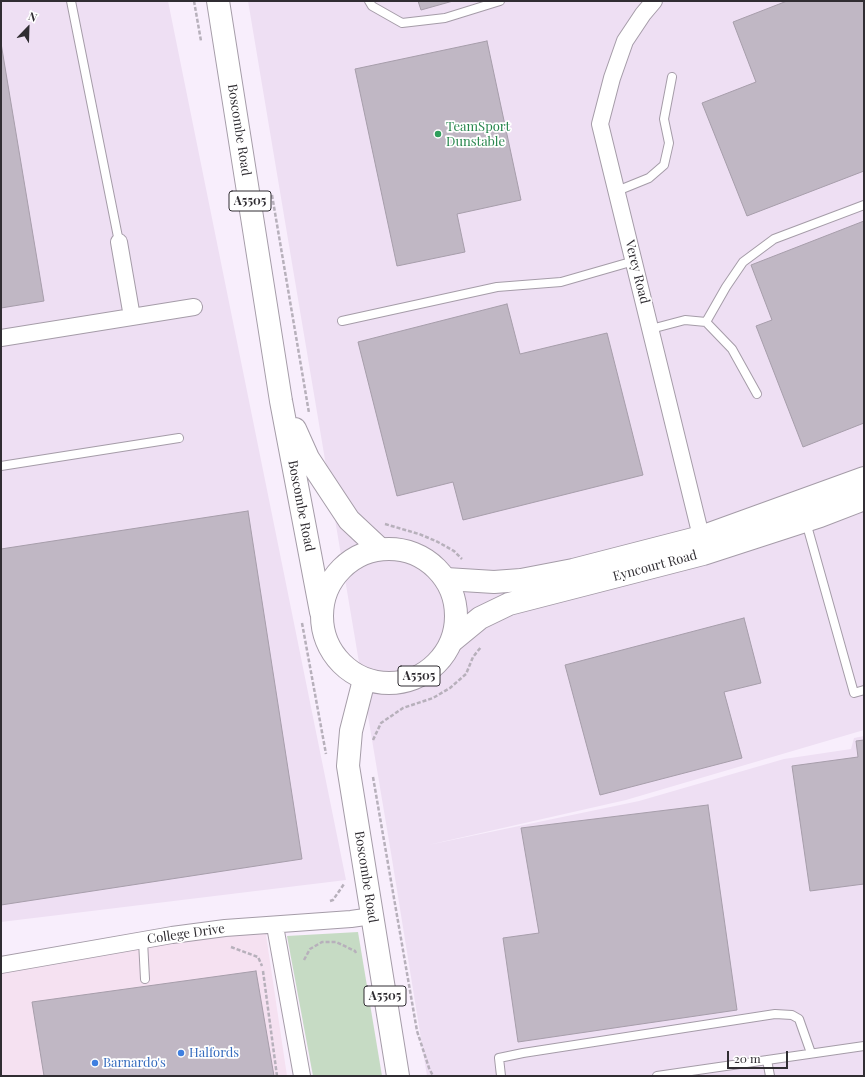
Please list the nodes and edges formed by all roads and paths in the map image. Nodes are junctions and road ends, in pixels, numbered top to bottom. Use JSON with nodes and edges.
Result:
{"nodes":[{"id":1,"x":71,"y":1,"type":"edge"},
{"id":2,"x":218,"y":1,"type":"edge"},
{"id":3,"x":369,"y":1,"type":"edge"},
{"id":4,"x":500,"y":1,"type":"edge"},
{"id":5,"x":654,"y":1,"type":"edge"},
{"id":6,"x":672,"y":77,"type":"dead end"},
{"id":7,"x":271,"y":191,"type":"dead end"},
{"id":8,"x":617,"y":191,"type":"junction"},
{"id":9,"x":864,"y":205,"type":"edge"},
{"id":10,"x":119,"y":242,"type":"joint"},
{"id":11,"x":634,"y":261,"type":"junction"},
{"id":12,"x":194,"y":308,"type":"dead end"},
{"id":13,"x":132,"y":317,"type":"junction"},
{"id":14,"x":342,"y":321,"type":"dead end"},
{"id":15,"x":706,"y":322,"type":"junction"},
{"id":16,"x":651,"y":329,"type":"junction"},
{"id":17,"x":1,"y":338,"type":"edge"},
{"id":18,"x":757,"y":394,"type":"dead end"},
{"id":19,"x":281,"y":401,"type":"junction"},
{"id":20,"x":309,"y":416,"type":"dead end"},
{"id":21,"x":179,"y":438,"type":"dead end"},
{"id":22,"x":1,"y":466,"type":"edge"},
{"id":23,"x":864,"y":478,"type":"edge"},
{"id":24,"x":864,"y":499,"type":"edge"},
{"id":25,"x":805,"y":521,"type":"junction"},
{"id":26,"x":379,"y":522,"type":"dead end"},
{"id":27,"x":702,"y":545,"type":"junction"},
{"id":28,"x":380,"y":549,"type":"junction"},
{"id":29,"x":465,"y":562,"type":"dead end"},
{"id":30,"x":446,"y":579,"type":"junction"},
{"id":31,"x":321,"y":612,"type":"junction"},
{"id":32,"x":452,"y":641,"type":"junction"},
{"id":33,"x":481,"y":646,"type":"dead end"},
{"id":34,"x":364,"y":680,"type":"junction"},
{"id":35,"x":864,"y":690,"type":"edge"},
{"id":36,"x":371,"y":743,"type":"dead end"},
{"id":37,"x":372,"y":772,"type":"dead end"},
{"id":38,"x":372,"y":916,"type":"junction"},
{"id":39,"x":275,"y":926,"type":"junction"},
{"id":40,"x":143,"y":941,"type":"junction"},
{"id":41,"x":228,"y":946,"type":"dead end"},
{"id":42,"x":355,"y":951,"type":"dead end"},
{"id":43,"x":304,"y":960,"type":"dead end"},
{"id":44,"x":1,"y":965,"type":"edge"},
{"id":45,"x":144,"y":979,"type":"dead end"},
{"id":46,"x":864,"y":1046,"type":"edge"},
{"id":47,"x":811,"y":1054,"type":"junction"},
{"id":48,"x":768,"y":1060,"type":"junction"},
{"id":49,"x":692,"y":1073,"type":"edge"},
{"id":50,"x":277,"y":1076,"type":"edge"},
{"id":51,"x":302,"y":1076,"type":"edge"},
{"id":52,"x":398,"y":1076,"type":"edge"},
{"id":53,"x":433,"y":1076,"type":"edge"},
{"id":54,"x":501,"y":1076,"type":"edge"},
{"id":55,"x":656,"y":1076,"type":"edge"},
{"id":56,"x":770,"y":1076,"type":"edge"}],
"edges":[{"from":1,"to":10,"type":"lane"},
{"from":2,"to":19,"type":"main road","name":"Boscombe Road","number":"A5505"},
{"from":3,"to":4,"type":"lane"},
{"from":5,"to":8,"type":"street","name":"Verey Road"},
{"from":6,"to":8,"type":"lane"},
{"from":7,"to":20,"type":"path"},
{"from":8,"to":11,"type":"street","name":"Verey Road"},
{"from":9,"to":15,"type":"lane"},
{"from":10,"to":13,"type":"street"},
{"from":11,"to":14,"type":"lane"},
{"from":11,"to":16,"type":"street","name":"Verey Road"},
{"from":12,"to":13,"type":"street"},
{"from":13,"to":17,"type":"street"},
{"from":15,"to":16,"type":"lane"},
{"from":15,"to":18,"type":"lane"},
{"from":16,"to":27,"type":"street","name":"Verey Road"},
{"from":19,"to":28,"type":"main road","name":"Boscombe Road","number":"A5505"},
{"from":19,"to":31,"type":"main road","name":"Boscombe Road","number":"A5505"},
{"from":21,"to":22,"type":"lane"},
{"from":23,"to":27,"type":"main road","name":"Eyncourt Road"},
{"from":24,"to":25,"type":"main road","name":"Eyncourt Road"},
{"from":25,"to":27,"type":"main road","name":"Eyncourt Road"},
{"from":25,"to":35,"type":"lane"},
{"from":26,"to":29,"type":"path"},
{"from":27,"to":30,"type":"main road","name":"Eyncourt Road"},
{"from":27,"to":32,"type":"main road","name":"Eyncourt Road"},
{"from":28,"to":30,"type":"main road","number":"A5505"},
{"from":28,"to":31,"type":"main road","number":"A5505"},
{"from":30,"to":32,"type":"main road","number":"A5505"},
{"from":31,"to":34,"type":"main road","number":"A5505"},
{"from":32,"to":34,"type":"main road","number":"A5505"},
{"from":33,"to":36,"type":"path"},
{"from":34,"to":38,"type":"main road","name":"Boscombe Road","number":"A5505"},
{"from":37,"to":53,"type":"path"},
{"from":38,"to":39,"type":"street","name":"College Drive"},
{"from":38,"to":52,"type":"main road","name":"Boscombe Road","number":"A5505"},
{"from":39,"to":40,"type":"street","name":"College Drive"},
{"from":39,"to":51,"type":"street"},
{"from":40,"to":44,"type":"street","name":"College Drive"},
{"from":40,"to":45,"type":"lane"},
{"from":41,"to":50,"type":"path"},
{"from":42,"to":43,"type":"path"},
{"from":46,"to":47,"type":"lane"},
{"from":47,"to":48,"type":"lane"},
{"from":47,"to":54,"type":"lane"},
{"from":48,"to":49,"type":"lane"},
{"from":48,"to":56,"type":"lane"},
{"from":49,"to":55,"type":"lane"}]}
